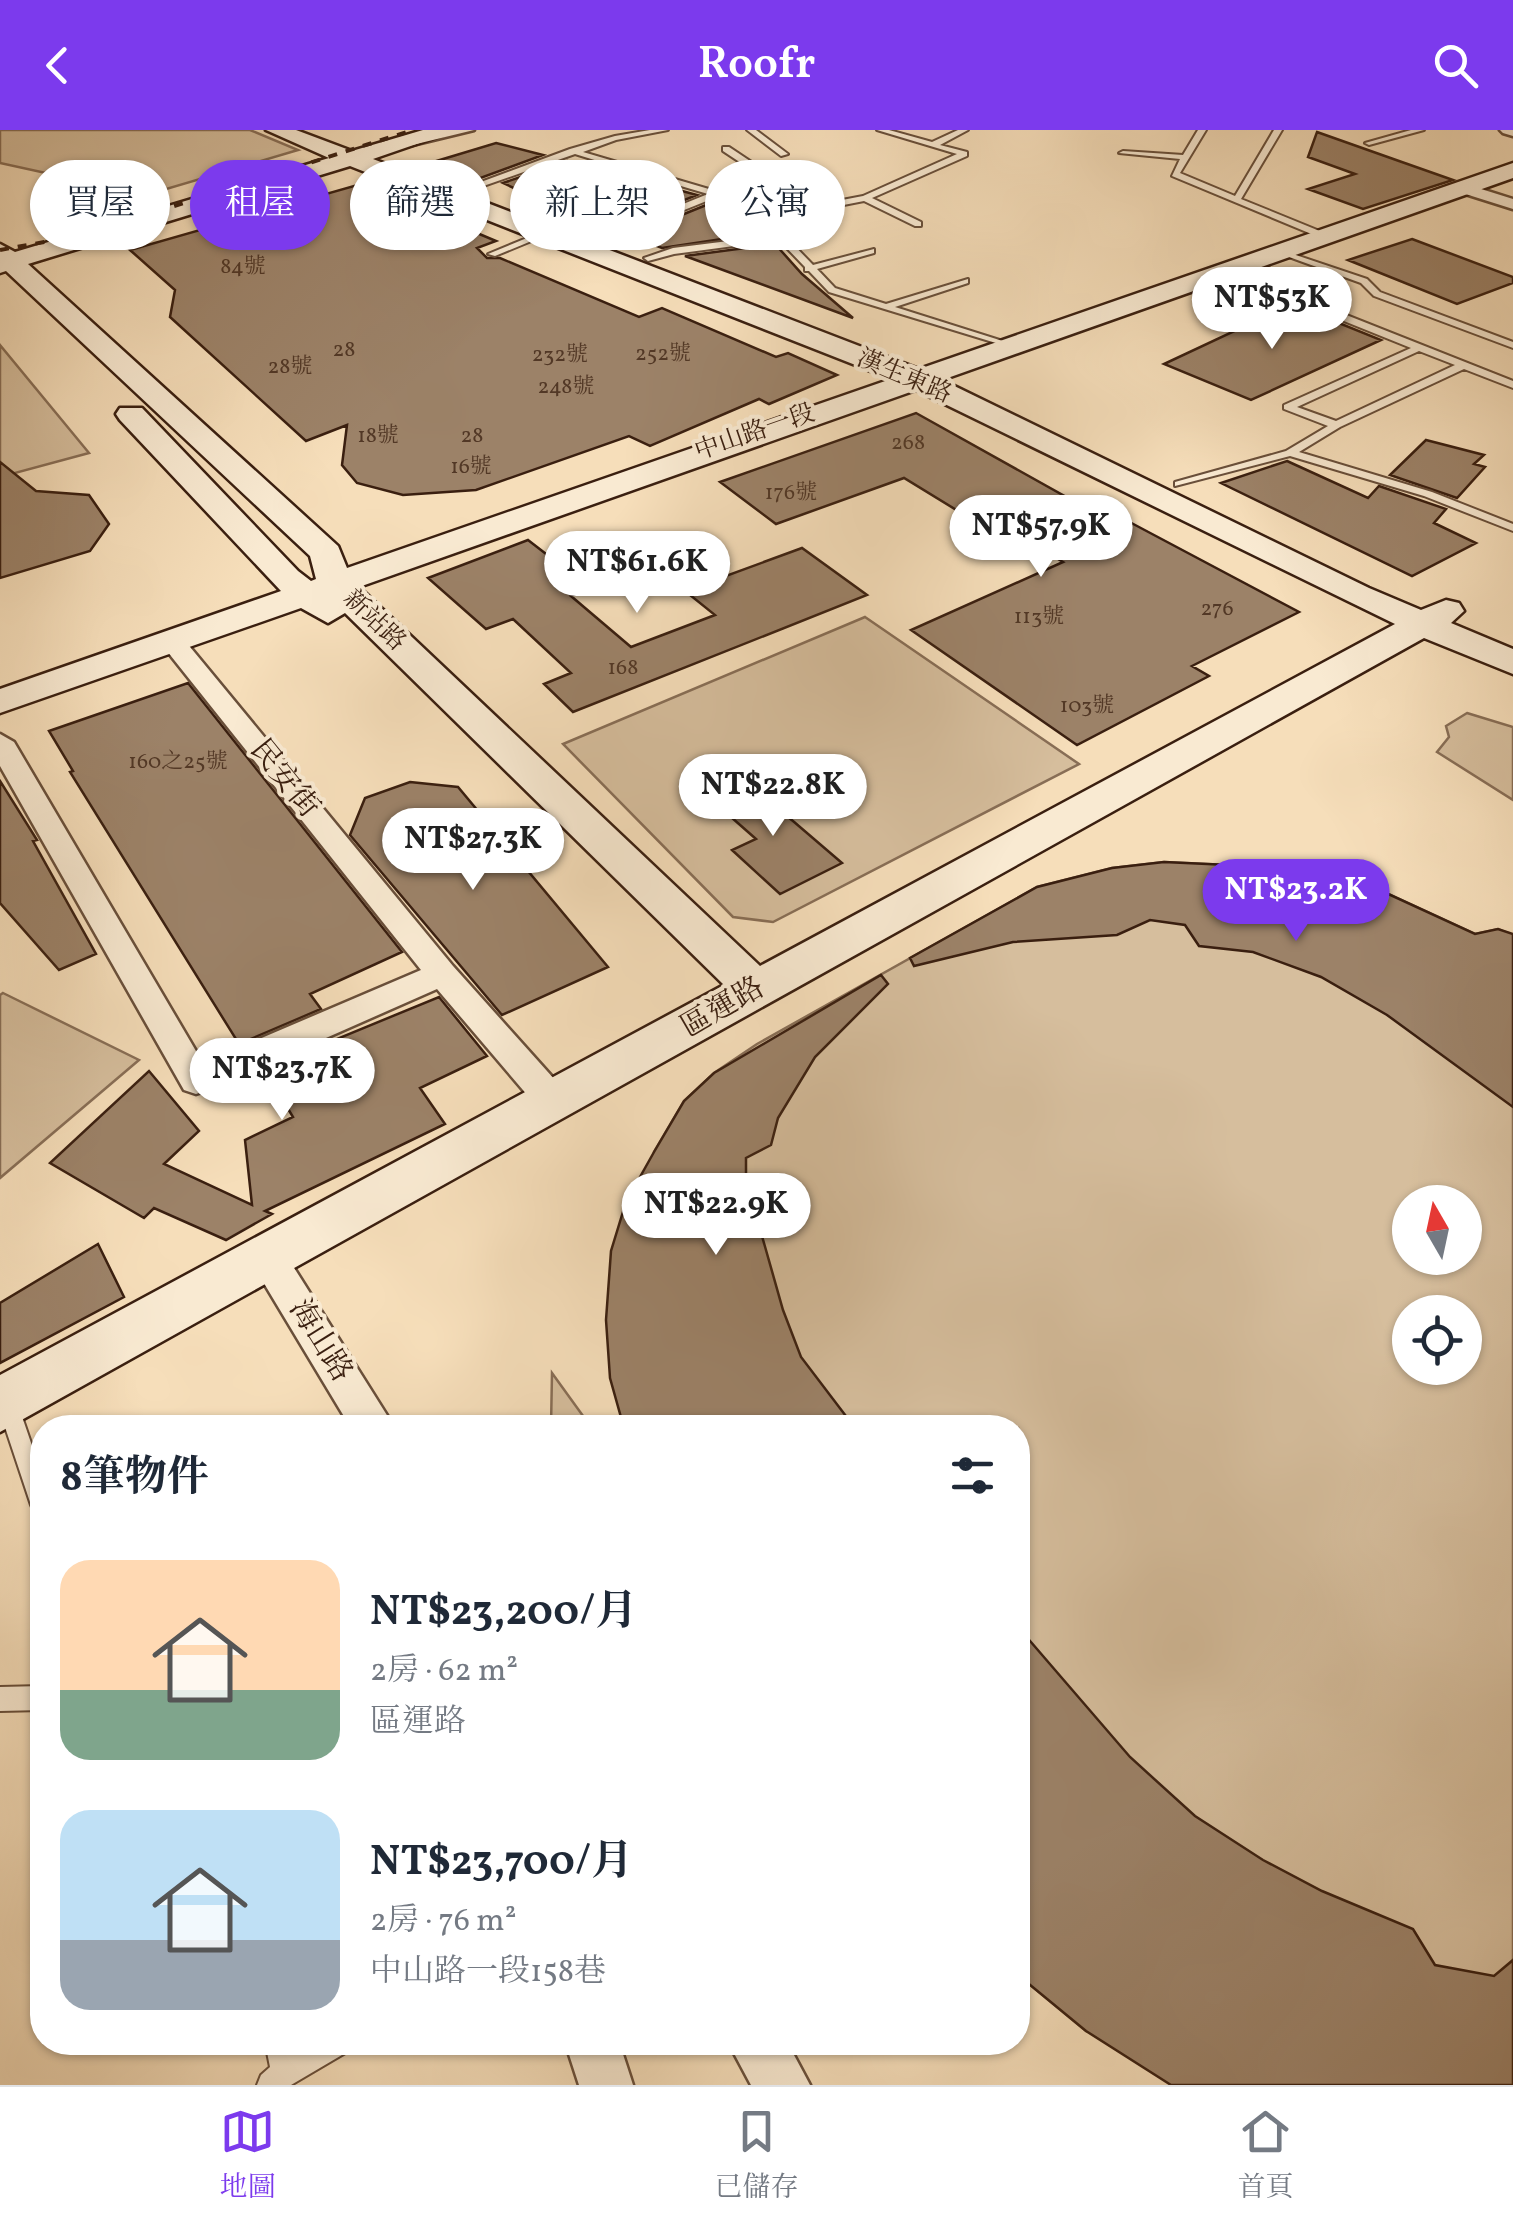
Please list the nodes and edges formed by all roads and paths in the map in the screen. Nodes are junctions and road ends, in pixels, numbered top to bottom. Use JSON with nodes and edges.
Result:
{"nodes":[{"id":1,"x":277,"y":130,"type":"edge"},
{"id":2,"x":446,"y":130,"type":"edge"},
{"id":3,"x":466,"y":130,"type":"edge"},
{"id":4,"x":664,"y":130,"type":"edge"},
{"id":5,"x":751,"y":130,"type":"edge"},
{"id":6,"x":881,"y":130,"type":"edge"},
{"id":7,"x":964,"y":130,"type":"edge"},
{"id":8,"x":1184,"y":130,"type":"edge"},
{"id":9,"x":1202,"y":130,"type":"edge"},
{"id":10,"x":1278,"y":130,"type":"edge"},
{"id":11,"x":1420,"y":130,"type":"edge"},
{"id":12,"x":404,"y":142,"type":"junction"},
{"id":13,"x":346,"y":143,"type":"edge"},
{"id":14,"x":1369,"y":143,"type":"dead end"},
{"id":15,"x":932,"y":145,"type":"junction"},
{"id":16,"x":726,"y":148,"type":"dead end"},
{"id":17,"x":572,"y":152,"type":"junction"},
{"id":18,"x":1123,"y":153,"type":"dead end"},
{"id":19,"x":784,"y":154,"type":"dead end"},
{"id":20,"x":1183,"y":157,"type":"junction"},
{"id":21,"x":390,"y":160,"type":"edge"},
{"id":22,"x":597,"y":160,"type":"edge"},
{"id":23,"x":744,"y":160,"type":"edge"},
{"id":24,"x":1513,"y":170,"type":"edge"},
{"id":25,"x":490,"y":181,"type":"edge"},
{"id":26,"x":685,"y":186,"type":"edge"},
{"id":27,"x":1462,"y":188,"type":"junction"},
{"id":28,"x":865,"y":198,"type":"junction"},
{"id":29,"x":1237,"y":199,"type":"junction"},
{"id":30,"x":845,"y":202,"type":"edge"},
{"id":31,"x":1513,"y":204,"type":"edge"},
{"id":32,"x":685,"y":207,"type":"edge"},
{"id":33,"x":510,"y":213,"type":"edge"},
{"id":34,"x":918,"y":224,"type":"dead end"},
{"id":35,"x":1324,"y":236,"type":"junction"},
{"id":36,"x":510,"y":242,"type":"edge"},
{"id":37,"x":705,"y":246,"type":"edge"},
{"id":38,"x":603,"y":250,"type":"edge"},
{"id":39,"x":628,"y":250,"type":"edge"},
{"id":40,"x":793,"y":250,"type":"edge"},
{"id":41,"x":870,"y":251,"type":"dead end"},
{"id":42,"x":1281,"y":251,"type":"junction"},
{"id":43,"x":492,"y":254,"type":"dead end"},
{"id":44,"x":648,"y":258,"type":"junction"},
{"id":45,"x":2,"y":262,"type":"edge"},
{"id":46,"x":808,"y":269,"type":"junction"},
{"id":47,"x":1225,"y":270,"type":"junction"},
{"id":48,"x":965,"y":281,"type":"dead end"},
{"id":49,"x":886,"y":307,"type":"junction"},
{"id":50,"x":1513,"y":344,"type":"edge"},
{"id":51,"x":1006,"y":346,"type":"junction"},
{"id":52,"x":1420,"y":347,"type":"junction"},
{"id":53,"x":1464,"y":366,"type":"junction"},
{"id":54,"x":925,"y":374,"type":"junction"},
{"id":55,"x":1513,"y":385,"type":"edge"},
{"id":56,"x":1336,"y":425,"type":"junction"},
{"id":57,"x":1290,"y":453,"type":"junction"},
{"id":58,"x":1179,"y":484,"type":"junction"},
{"id":59,"x":1513,"y":528,"type":"edge"},
{"id":60,"x":318,"y":589,"type":"junction"},
{"id":61,"x":1437,"y":618,"type":"junction"},
{"id":62,"x":172,"y":641,"type":"junction"},
{"id":63,"x":1513,"y":642,"type":"edge"},
{"id":64,"x":1513,"y":663,"type":"edge"},
{"id":65,"x":0,"y":702,"type":"edge"},
{"id":66,"x":0,"y":742,"type":"edge"},
{"id":67,"x":442,"y":974,"type":"junction"},
{"id":68,"x":740,"y":999,"type":"junction"},
{"id":69,"x":552,"y":1100,"type":"junction"},
{"id":70,"x":266,"y":1255,"type":"junction"},
{"id":71,"x":4,"y":1403,"type":"edge"},
{"id":72,"x":366,"y":1415,"type":"edge"},
{"id":73,"x":30,"y":1473,"type":"edge"},
{"id":74,"x":0,"y":1698,"type":"edge"},
{"id":75,"x":30,"y":1698,"type":"edge"},
{"id":76,"x":316,"y":2055,"type":"edge"},
{"id":77,"x":596,"y":2055,"type":"edge"},
{"id":78,"x":763,"y":2055,"type":"edge"},
{"id":79,"x":278,"y":2078,"type":"edge"},
{"id":80,"x":606,"y":2085,"type":"edge"},
{"id":81,"x":782,"y":2085,"type":"edge"}],
"edges":[{"from":1,"to":13,"type":"street","name":"漢生東路"},
{"from":2,"to":12,"type":"street"},
{"from":3,"to":12,"type":"street"},
{"from":4,"to":17,"type":"lane"},
{"from":5,"to":19,"type":"lane"},
{"from":6,"to":15,"type":"lane"},
{"from":7,"to":15,"type":"lane"},
{"from":8,"to":9,"type":"lane"},
{"from":9,"to":20,"type":"lane"},
{"from":10,"to":29,"type":"lane"},
{"from":11,"to":14,"type":"lane"},
{"from":12,"to":13,"type":"street"},
{"from":13,"to":21,"type":"street","name":"漢生東路"},
{"from":13,"to":33,"type":"street","name":"漢生東路"},
{"from":13,"to":45,"type":"street"},
{"from":15,"to":28,"type":"lane"},
{"from":16,"to":23,"type":"lane"},
{"from":17,"to":22,"type":"lane"},
{"from":17,"to":25,"type":"lane"},
{"from":18,"to":20,"type":"lane"},
{"from":20,"to":29,"type":"lane"},
{"from":24,"to":27,"type":"street","name":"中山路一段"},
{"from":26,"to":32,"type":"lane"},
{"from":27,"to":31,"type":"street"},
{"from":27,"to":35,"type":"street","name":"中山路一段"},
{"from":28,"to":30,"type":"lane"},
{"from":28,"to":34,"type":"lane"},
{"from":29,"to":35,"type":"lane"},
{"from":35,"to":42,"type":"street","name":"中山路一段"},
{"from":36,"to":43,"type":"lane"},
{"from":37,"to":44,"type":"lane"},
{"from":38,"to":54,"type":"street","name":"漢生東路"},
{"from":39,"to":44,"type":"street","name":"漢生東路"},
{"from":40,"to":46,"type":"lane"},
{"from":41,"to":46,"type":"lane"},
{"from":42,"to":47,"type":"street","name":"中山路一段"},
{"from":42,"to":50,"type":"lane"},
{"from":44,"to":54,"type":"street","name":"漢生東路"},
{"from":45,"to":60,"type":"street","name":"新站路"},
{"from":45,"to":60,"type":"street","name":"新站路"},
{"from":46,"to":49,"type":"lane"},
{"from":47,"to":51,"type":"street","name":"中山路一段"},
{"from":47,"to":52,"type":"lane"},
{"from":48,"to":49,"type":"lane"},
{"from":49,"to":51,"type":"lane"},
{"from":51,"to":54,"type":"street","name":"中山路一段"},
{"from":52,"to":53,"type":"lane"},
{"from":52,"to":56,"type":"lane"},
{"from":53,"to":55,"type":"lane"},
{"from":53,"to":56,"type":"lane"},
{"from":54,"to":58,"type":"street","name":"漢生東路"},
{"from":54,"to":60,"type":"street","name":"中山路一段"},
{"from":54,"to":61,"type":"street","name":"漢生東路"},
{"from":56,"to":57,"type":"lane"},
{"from":57,"to":58,"type":"lane"},
{"from":57,"to":59,"type":"lane"},
{"from":58,"to":61,"type":"street","name":"漢生東路"},
{"from":60,"to":62,"type":"street","name":"中山路一段"},
{"from":60,"to":68,"type":"street","name":"新站路"},
{"from":61,"to":63,"type":"street","name":"漢生東路"},
{"from":61,"to":64,"type":"street","name":"漢生東路"},
{"from":61,"to":68,"type":"street","name":"區運路"},
{"from":62,"to":65,"type":"street","name":"中山路一段"},
{"from":62,"to":67,"type":"street","name":"民安街"},
{"from":66,"to":67,"type":"street"},
{"from":67,"to":69,"type":"street","name":"民安街"},
{"from":68,"to":69,"type":"street","name":"區運路"},
{"from":69,"to":70,"type":"street","name":"區運路"},
{"from":70,"to":71,"type":"street","name":"區運路"},
{"from":70,"to":72,"type":"street","name":"海山路"},
{"from":71,"to":73,"type":"lane"},
{"from":74,"to":75,"type":"lane"},
{"from":76,"to":79,"type":"lane"},
{"from":77,"to":80,"type":"street"},
{"from":78,"to":81,"type":"street"}]}
